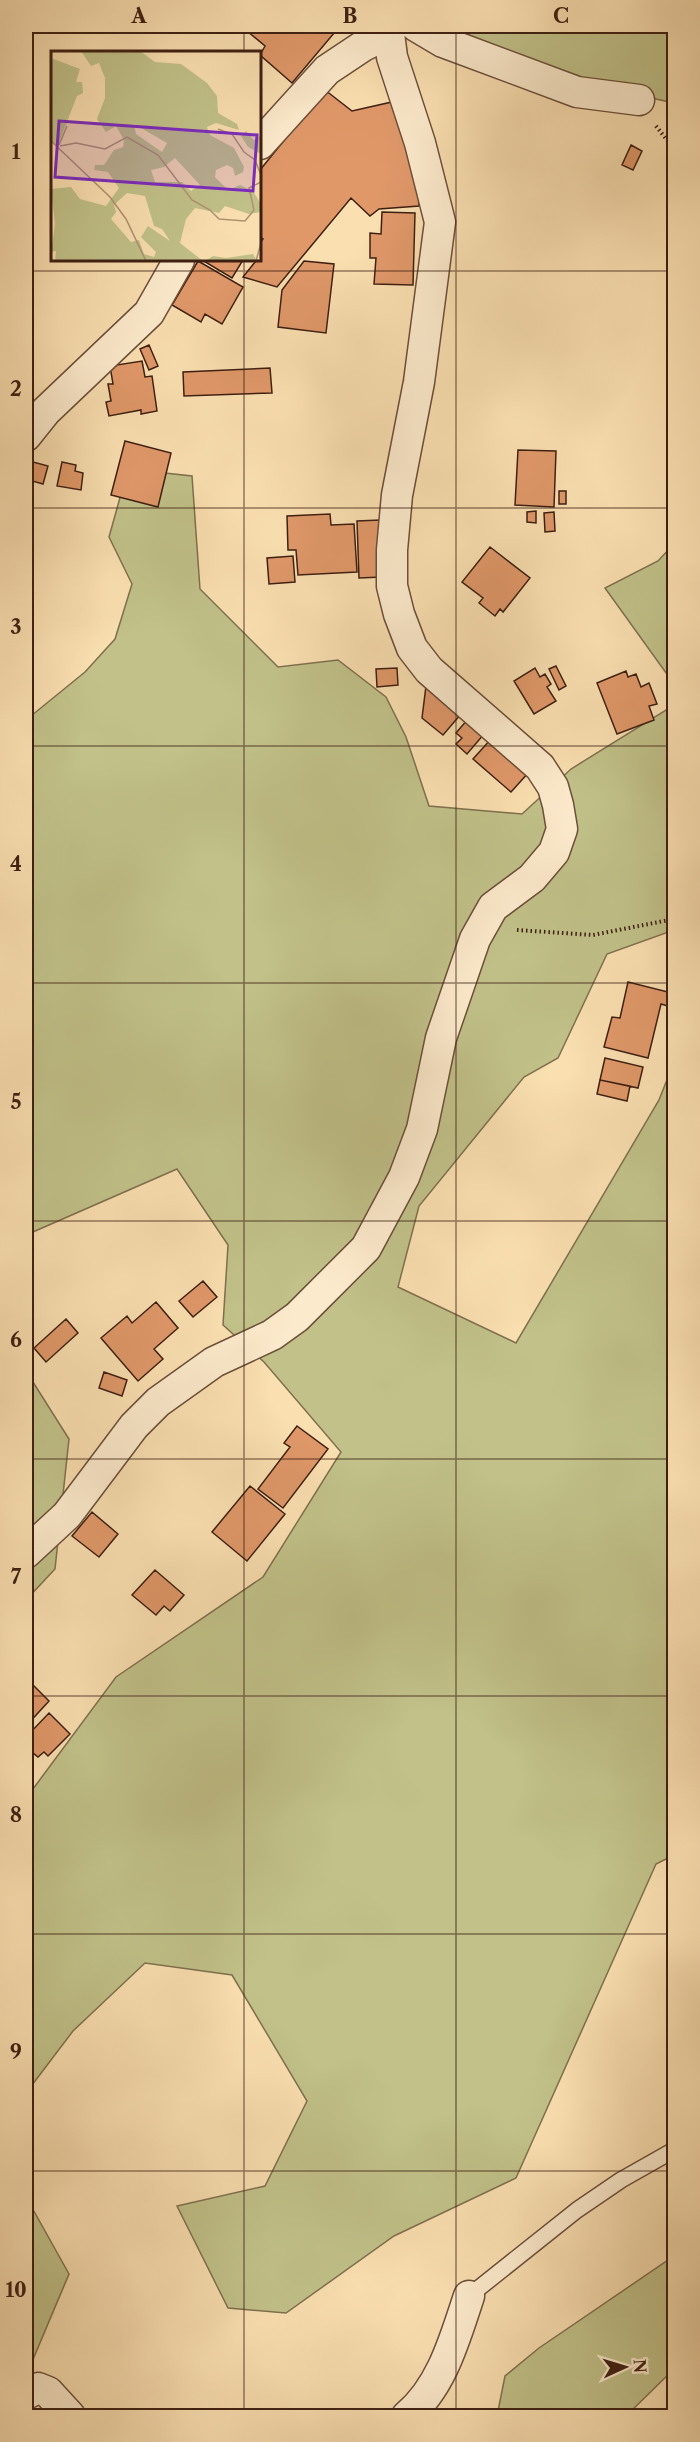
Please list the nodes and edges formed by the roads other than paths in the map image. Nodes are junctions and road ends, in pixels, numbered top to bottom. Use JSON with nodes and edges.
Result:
{"nodes":[{"id":1,"x":399,"y":28,"type":"edge"},
{"id":2,"x":639,"y":100,"type":"dead end"},
{"id":3,"x":261,"y":143,"type":"edge"},
{"id":4,"x":178,"y":261,"type":"edge"},
{"id":5,"x":26,"y":436,"type":"edge"},
{"id":6,"x":26,"y":1552,"type":"edge"},
{"id":7,"x":675,"y":2150,"type":"edge"},
{"id":8,"x":469,"y":2296,"type":"joint"},
{"id":9,"x":26,"y":2394,"type":"edge"},
{"id":10,"x":69,"y":2416,"type":"edge"},
{"id":11,"x":407,"y":2416,"type":"edge"}],
"edges":[{"from":1,"to":2,"type":"street"},
{"from":1,"to":3,"type":"street"},
{"from":1,"to":6,"type":"street"},
{"from":4,"to":5,"type":"street"},
{"from":7,"to":8,"type":"lane"},
{"from":8,"to":11,"type":"street"},
{"from":9,"to":10,"type":"street"}]}
